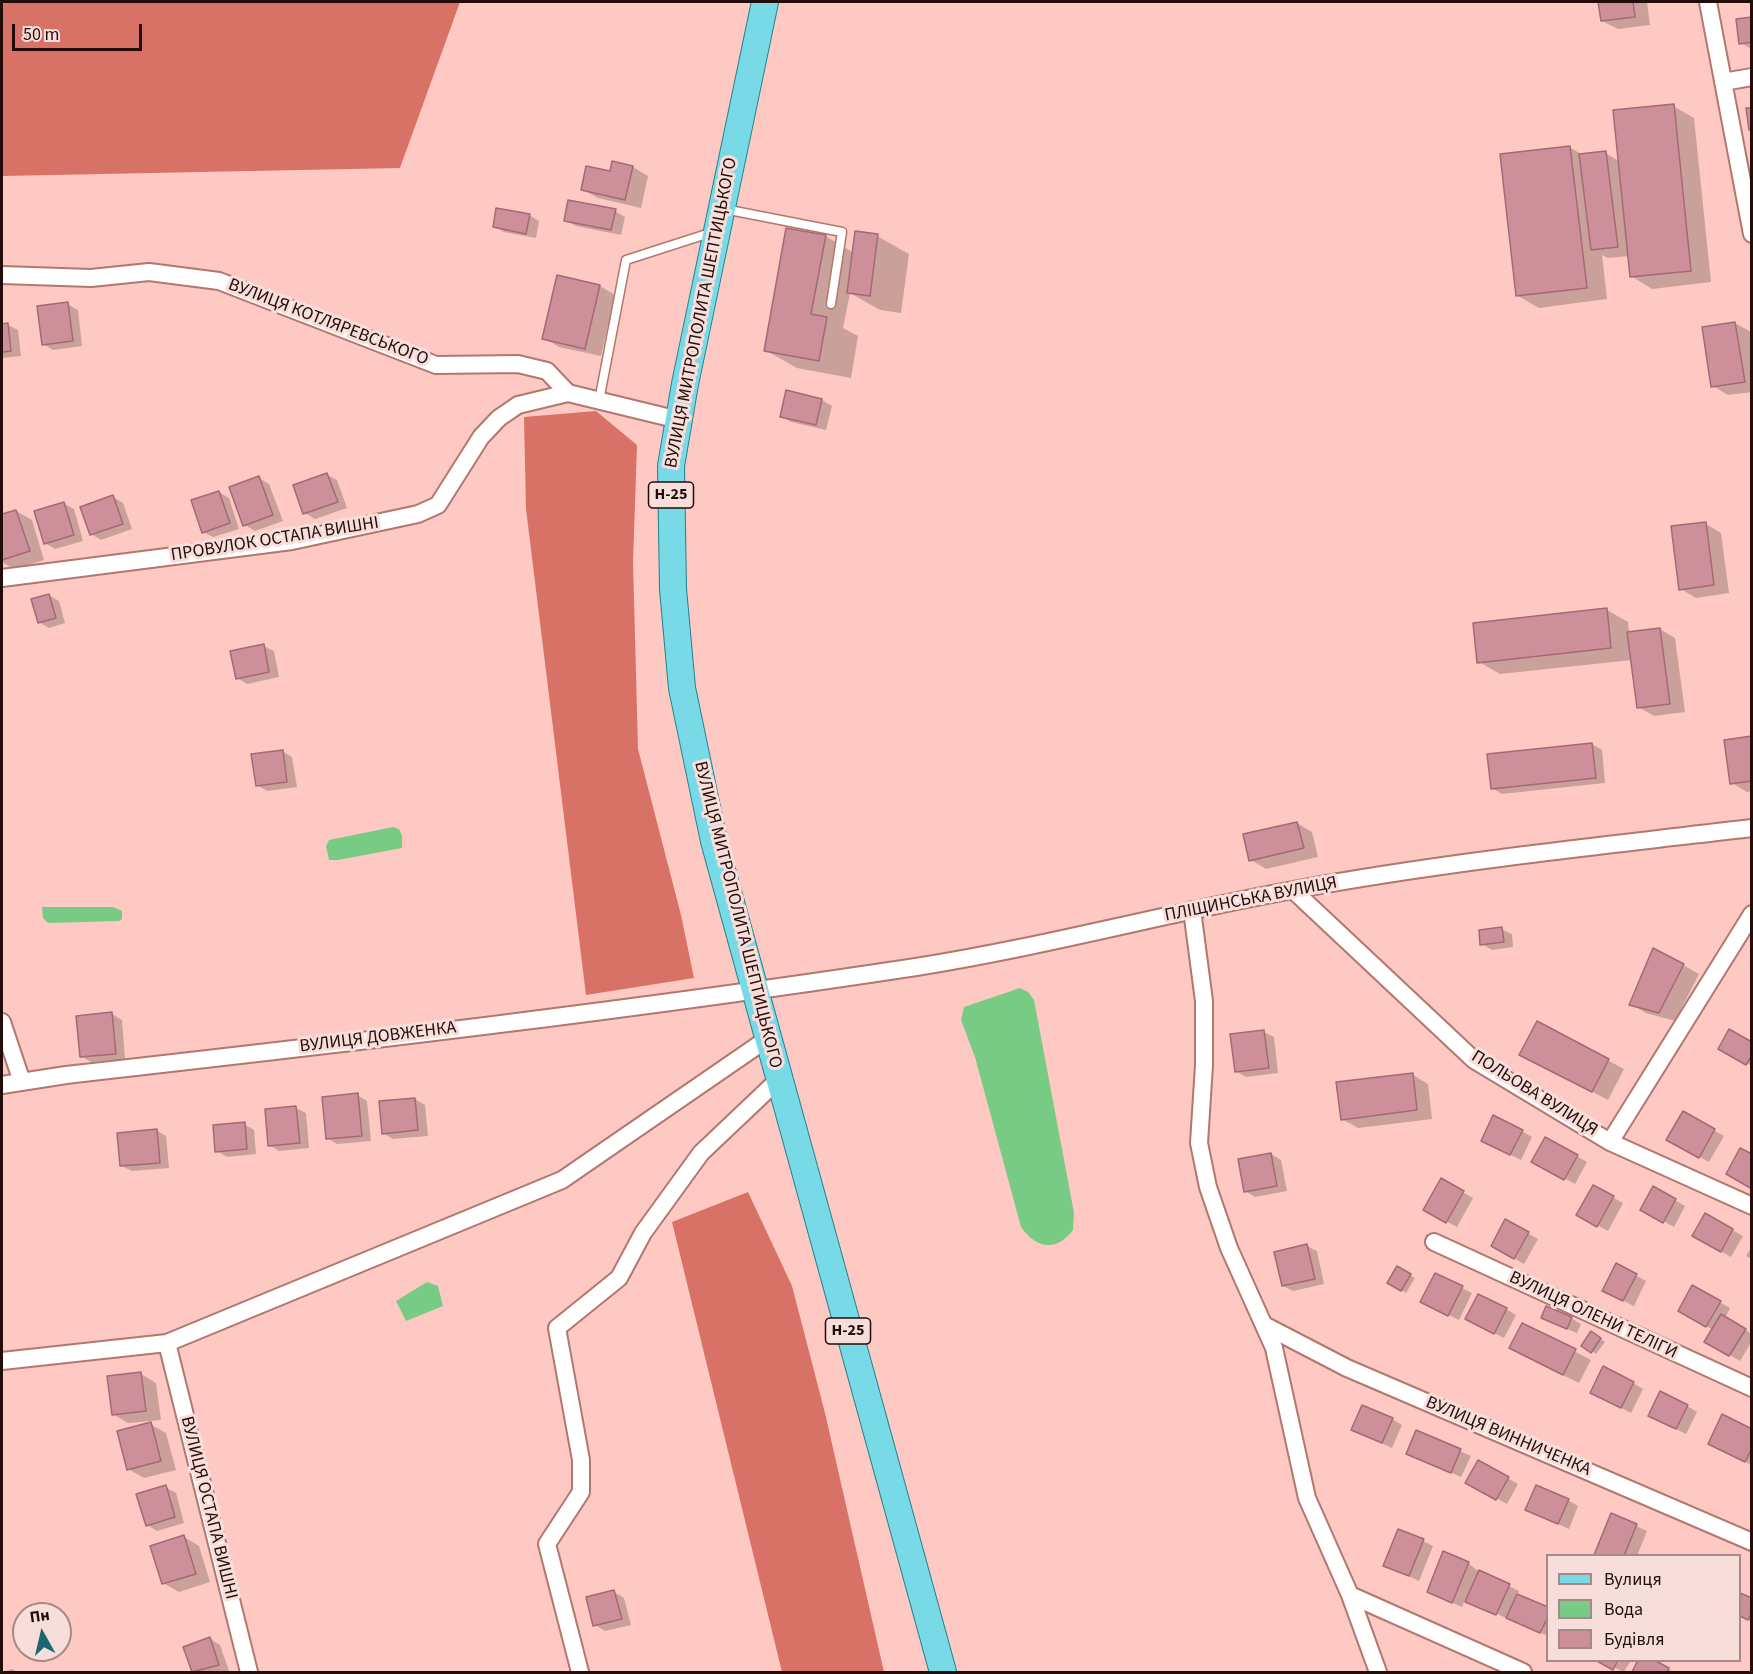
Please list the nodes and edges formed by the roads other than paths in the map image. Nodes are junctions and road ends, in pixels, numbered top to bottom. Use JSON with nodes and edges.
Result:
{"nodes":[{"id":1,"x":765,"y":2,"type":"edge"},
{"id":2,"x":1708,"y":2,"type":"edge"},
{"id":3,"x":1752,"y":77,"type":"edge"},
{"id":4,"x":1723,"y":82,"type":"junction"},
{"id":5,"x":719,"y":220,"type":"junction"},
{"id":6,"x":1752,"y":234,"type":"edge"},
{"id":7,"x":2,"y":275,"type":"edge"},
{"id":8,"x":831,"y":304,"type":"dead end"},
{"id":9,"x":568,"y":393,"type":"junction"},
{"id":10,"x":599,"y":401,"type":"junction"},
{"id":11,"x":679,"y":420,"type":"junction"},
{"id":12,"x":2,"y":578,"type":"edge"},
{"id":13,"x":1752,"y":828,"type":"edge"},
{"id":14,"x":1293,"y":890,"type":"junction"},
{"id":15,"x":1192,"y":910,"type":"junction"},
{"id":16,"x":1752,"y":914,"type":"edge"},
{"id":17,"x":754,"y":989,"type":"junction"},
{"id":18,"x":2,"y":1022,"type":"edge"},
{"id":19,"x":767,"y":1039,"type":"junction"},
{"id":20,"x":778,"y":1080,"type":"junction"},
{"id":21,"x":22,"y":1082,"type":"junction"},
{"id":22,"x":2,"y":1085,"type":"edge"},
{"id":23,"x":1610,"y":1142,"type":"junction"},
{"id":24,"x":1752,"y":1206,"type":"edge"},
{"id":25,"x":1434,"y":1242,"type":"dead end"},
{"id":26,"x":1266,"y":1326,"type":"junction"},
{"id":27,"x":167,"y":1343,"type":"junction"},
{"id":28,"x":2,"y":1361,"type":"edge"},
{"id":29,"x":1752,"y":1388,"type":"edge"},
{"id":30,"x":1752,"y":1542,"type":"edge"},
{"id":31,"x":1350,"y":1595,"type":"junction"},
{"id":32,"x":249,"y":1672,"type":"edge"},
{"id":33,"x":580,"y":1672,"type":"edge"},
{"id":34,"x":943,"y":1672,"type":"edge"},
{"id":35,"x":1378,"y":1672,"type":"edge"},
{"id":36,"x":1523,"y":1672,"type":"edge"}],
"edges":[{"from":1,"to":5,"type":"main road","name":"ВУЛИЦЯ МИТРОПОЛИТА ШЕПТИЦЬКОГО","number":"Н-25"},
{"from":2,"to":4,"type":"street"},
{"from":3,"to":4,"type":"street"},
{"from":4,"to":6,"type":"street"},
{"from":5,"to":8,"type":"lane"},
{"from":5,"to":10,"type":"lane"},
{"from":5,"to":11,"type":"main road","name":"ВУЛИЦЯ МИТРОПОЛИТА ШЕПТИЦЬКОГО","number":"Н-25"},
{"from":7,"to":9,"type":"street","name":"ВУЛИЦЯ КОТЛЯРЕВСЬКОГО"},
{"from":9,"to":10,"type":"street"},
{"from":9,"to":12,"type":"street","name":"ПРОВУЛОК ОСТАПА ВИШНІ"},
{"from":10,"to":11,"type":"street"},
{"from":11,"to":17,"type":"main road","name":"ВУЛИЦЯ МИТРОПОЛИТА ШЕПТИЦЬКОГО","number":"Н-25"},
{"from":13,"to":14,"type":"street","name":"ПЛІЩИНСЬКА ВУЛИЦЯ"},
{"from":14,"to":15,"type":"street","name":"ПЛІЩИНСЬКА ВУЛИЦЯ"},
{"from":14,"to":23,"type":"street","name":"ПОЛЬОВА ВУЛИЦЯ"},
{"from":15,"to":17,"type":"street","name":"ПЛІЩИНСЬКА ВУЛИЦЯ"},
{"from":15,"to":26,"type":"street"},
{"from":16,"to":23,"type":"street"},
{"from":17,"to":19,"type":"main road","name":"ВУЛИЦЯ МИТРОПОЛИТА ШЕПТИЦЬКОГО","number":"Н-25"},
{"from":17,"to":21,"type":"street","name":"ВУЛИЦЯ ДОВЖЕНКА"},
{"from":18,"to":21,"type":"street"},
{"from":19,"to":20,"type":"main road","name":"ВУЛИЦЯ МИТРОПОЛИТА ШЕПТИЦЬКОГО","number":"Н-25"},
{"from":19,"to":27,"type":"street"},
{"from":20,"to":33,"type":"street"},
{"from":20,"to":34,"type":"main road","name":"ВУЛИЦЯ МИТРОПОЛИТА ШЕПТИЦЬКОГО","number":"Н-25"},
{"from":21,"to":22,"type":"street","name":"ВУЛИЦЯ ДОВЖЕНКА"},
{"from":23,"to":24,"type":"street","name":"ПОЛЬОВА ВУЛИЦЯ"},
{"from":25,"to":29,"type":"street","name":"ВУЛИЦЯ ОЛЕНИ ТЕЛІГИ"},
{"from":26,"to":30,"type":"street","name":"ВУЛИЦЯ ВИННИЧЕНКА"},
{"from":26,"to":31,"type":"street"},
{"from":27,"to":28,"type":"street"},
{"from":27,"to":32,"type":"street","name":"ВУЛИЦЯ ОСТАПА ВИШНІ"},
{"from":31,"to":35,"type":"street"},
{"from":31,"to":36,"type":"street"}]}
